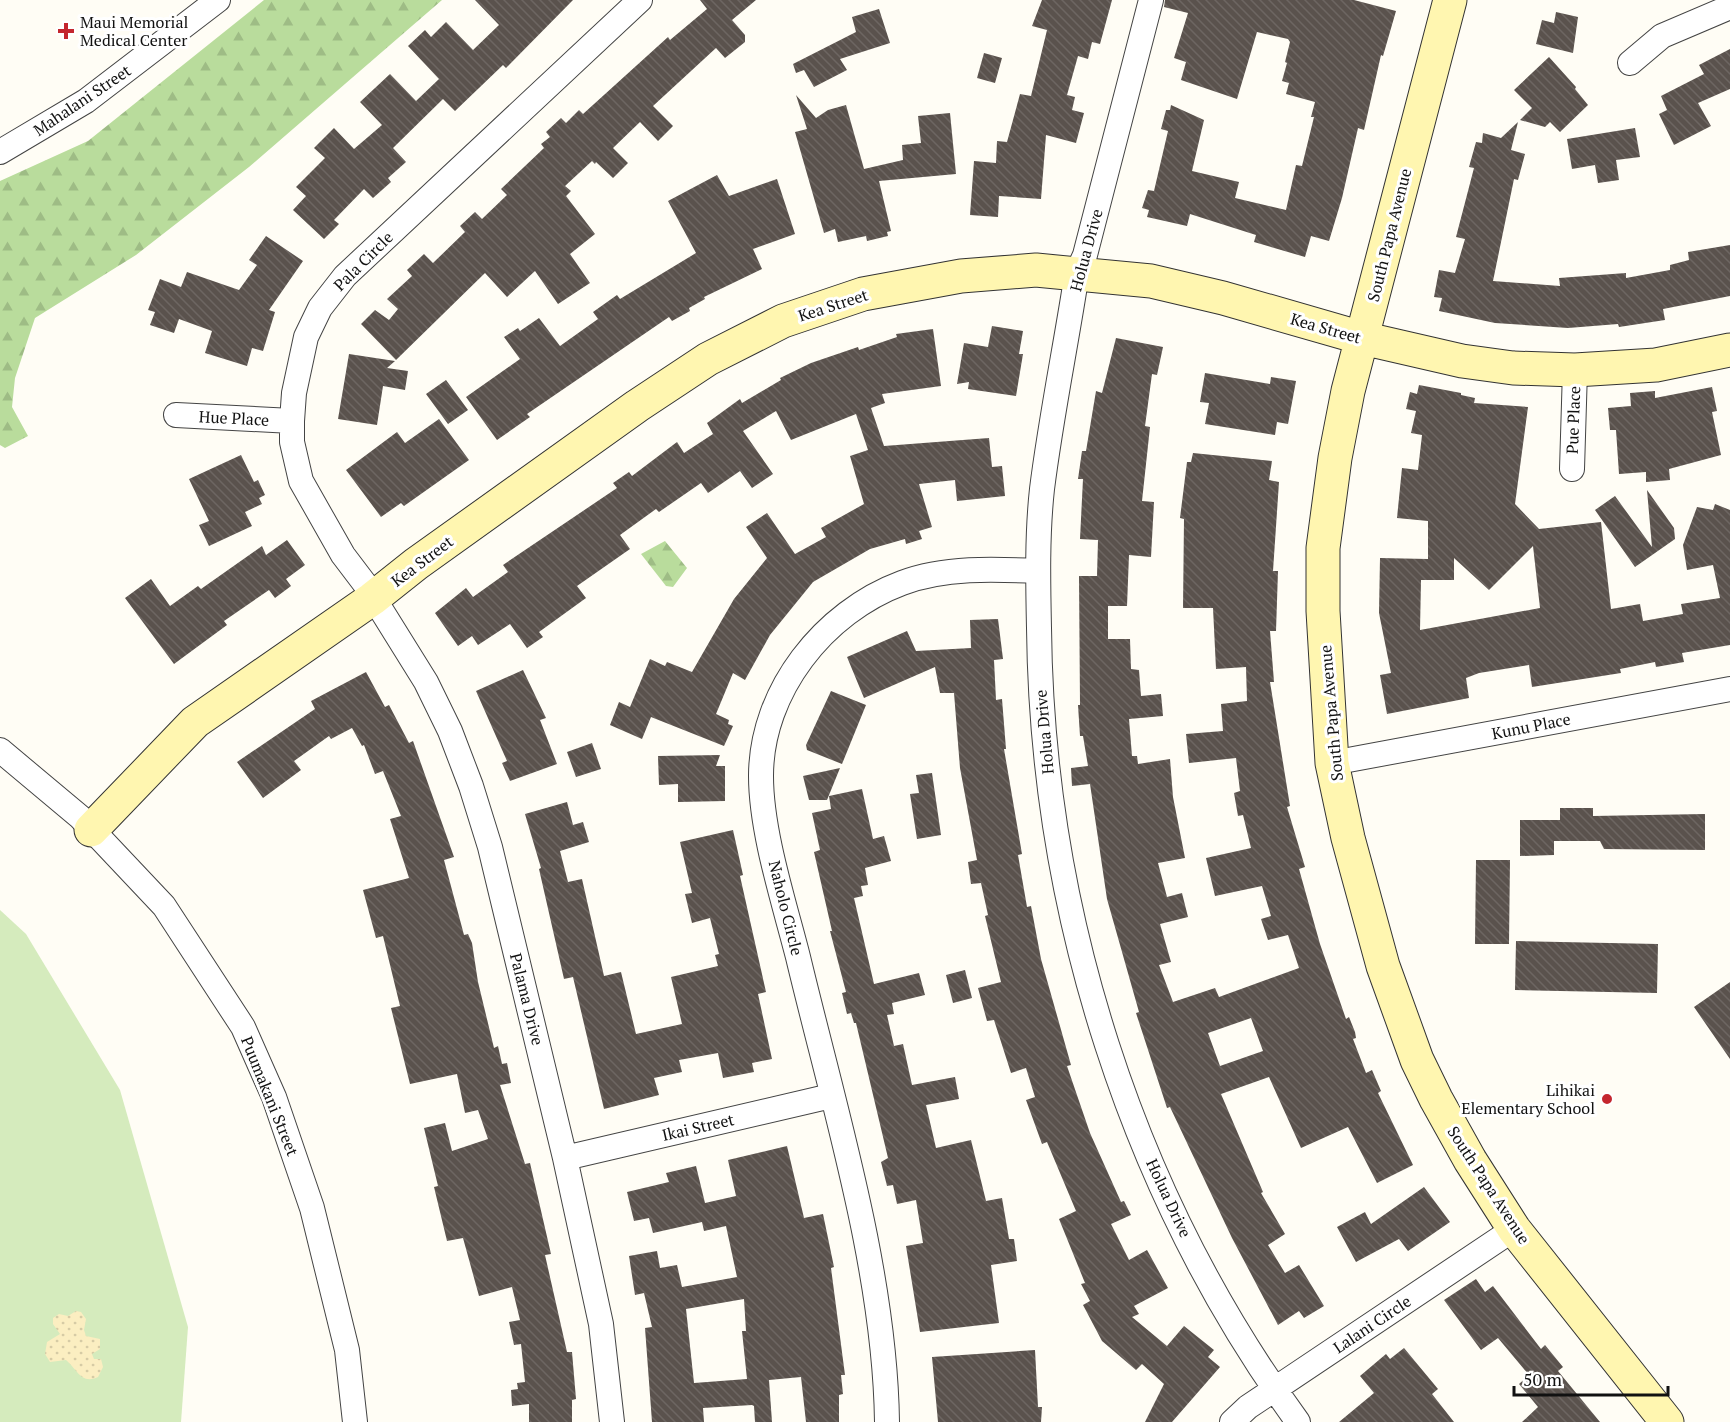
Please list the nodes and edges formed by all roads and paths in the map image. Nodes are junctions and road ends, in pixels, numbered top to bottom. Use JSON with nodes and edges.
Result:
{"nodes":[{"id":1,"x":218,"y":0,"type":"edge"},
{"id":2,"x":640,"y":0,"type":"edge"},
{"id":3,"x":1151,"y":0,"type":"edge"},
{"id":4,"x":1450,"y":0,"type":"edge"},
{"id":5,"x":1730,"y":7,"type":"edge"},
{"id":6,"x":1630,"y":63,"type":"dead end"},
{"id":7,"x":0,"y":152,"type":"edge"},
{"id":8,"x":1077,"y":273,"type":"junction"},
{"id":9,"x":1362,"y":338,"type":"junction"},
{"id":10,"x":1730,"y":350,"type":"edge"},
{"id":11,"x":1575,"y":370,"type":"junction"},
{"id":12,"x":176,"y":415,"type":"dead end"},
{"id":13,"x":292,"y":421,"type":"junction"},
{"id":14,"x":1572,"y":469,"type":"dead end"},
{"id":15,"x":1038,"y":571,"type":"junction"},
{"id":16,"x":372,"y":599,"type":"junction"},
{"id":17,"x":1730,"y":688,"type":"edge"},
{"id":18,"x":0,"y":750,"type":"edge"},
{"id":19,"x":1332,"y":763,"type":"junction"},
{"id":20,"x":92,"y":830,"type":"junction"},
{"id":21,"x":831,"y":1096,"type":"junction"},
{"id":22,"x":565,"y":1158,"type":"junction"},
{"id":23,"x":1514,"y":1229,"type":"junction"},
{"id":24,"x":1274,"y":1389,"type":"junction"},
{"id":25,"x":355,"y":1422,"type":"edge"},
{"id":26,"x":612,"y":1422,"type":"edge"},
{"id":27,"x":886,"y":1422,"type":"edge"},
{"id":28,"x":1232,"y":1422,"type":"edge"},
{"id":29,"x":1298,"y":1422,"type":"edge"},
{"id":30,"x":1667,"y":1422,"type":"edge"}],
"edges":[{"from":1,"to":7,"type":"street","name":"Mahalani Street"},
{"from":2,"to":13,"type":"street","name":"Pala Circle"},
{"from":3,"to":8,"type":"street","name":"Holua Drive"},
{"from":4,"to":9,"type":"street","name":"South Papa Avenue"},
{"from":5,"to":6,"type":"street"},
{"from":8,"to":9,"type":"street","name":"Kea Street"},
{"from":8,"to":15,"type":"street","name":"Holua Drive"},
{"from":8,"to":16,"type":"street","name":"Kea Street"},
{"from":9,"to":11,"type":"street","name":"Kea Street"},
{"from":9,"to":19,"type":"street","name":"South Papa Avenue"},
{"from":10,"to":11,"type":"street","name":"Kea Street"},
{"from":11,"to":14,"type":"street","name":"Pue Place"},
{"from":12,"to":13,"type":"street","name":"Hue Place"},
{"from":13,"to":16,"type":"street","name":"Pala Circle"},
{"from":15,"to":21,"type":"street","name":"Naholo Circle"},
{"from":15,"to":24,"type":"street","name":"Holua Drive"},
{"from":16,"to":20,"type":"street","name":"Kea Street"},
{"from":16,"to":22,"type":"street","name":"Palama Drive"},
{"from":17,"to":19,"type":"street","name":"Kunu Place"},
{"from":18,"to":20,"type":"street","name":"Puumakani Street"},
{"from":19,"to":23,"type":"street","name":"South Papa Avenue"},
{"from":20,"to":25,"type":"street","name":"Puumakani Street"},
{"from":21,"to":22,"type":"street","name":"Ikai Street"},
{"from":21,"to":27,"type":"street","name":"Naholo Circle"},
{"from":22,"to":26,"type":"street","name":"Palama Drive"},
{"from":23,"to":24,"type":"street","name":"Lalani Circle"},
{"from":23,"to":30,"type":"street","name":"South Papa Avenue"},
{"from":24,"to":28,"type":"street","name":"Lalani Circle"},
{"from":24,"to":29,"type":"street","name":"Holua Drive"}]}
